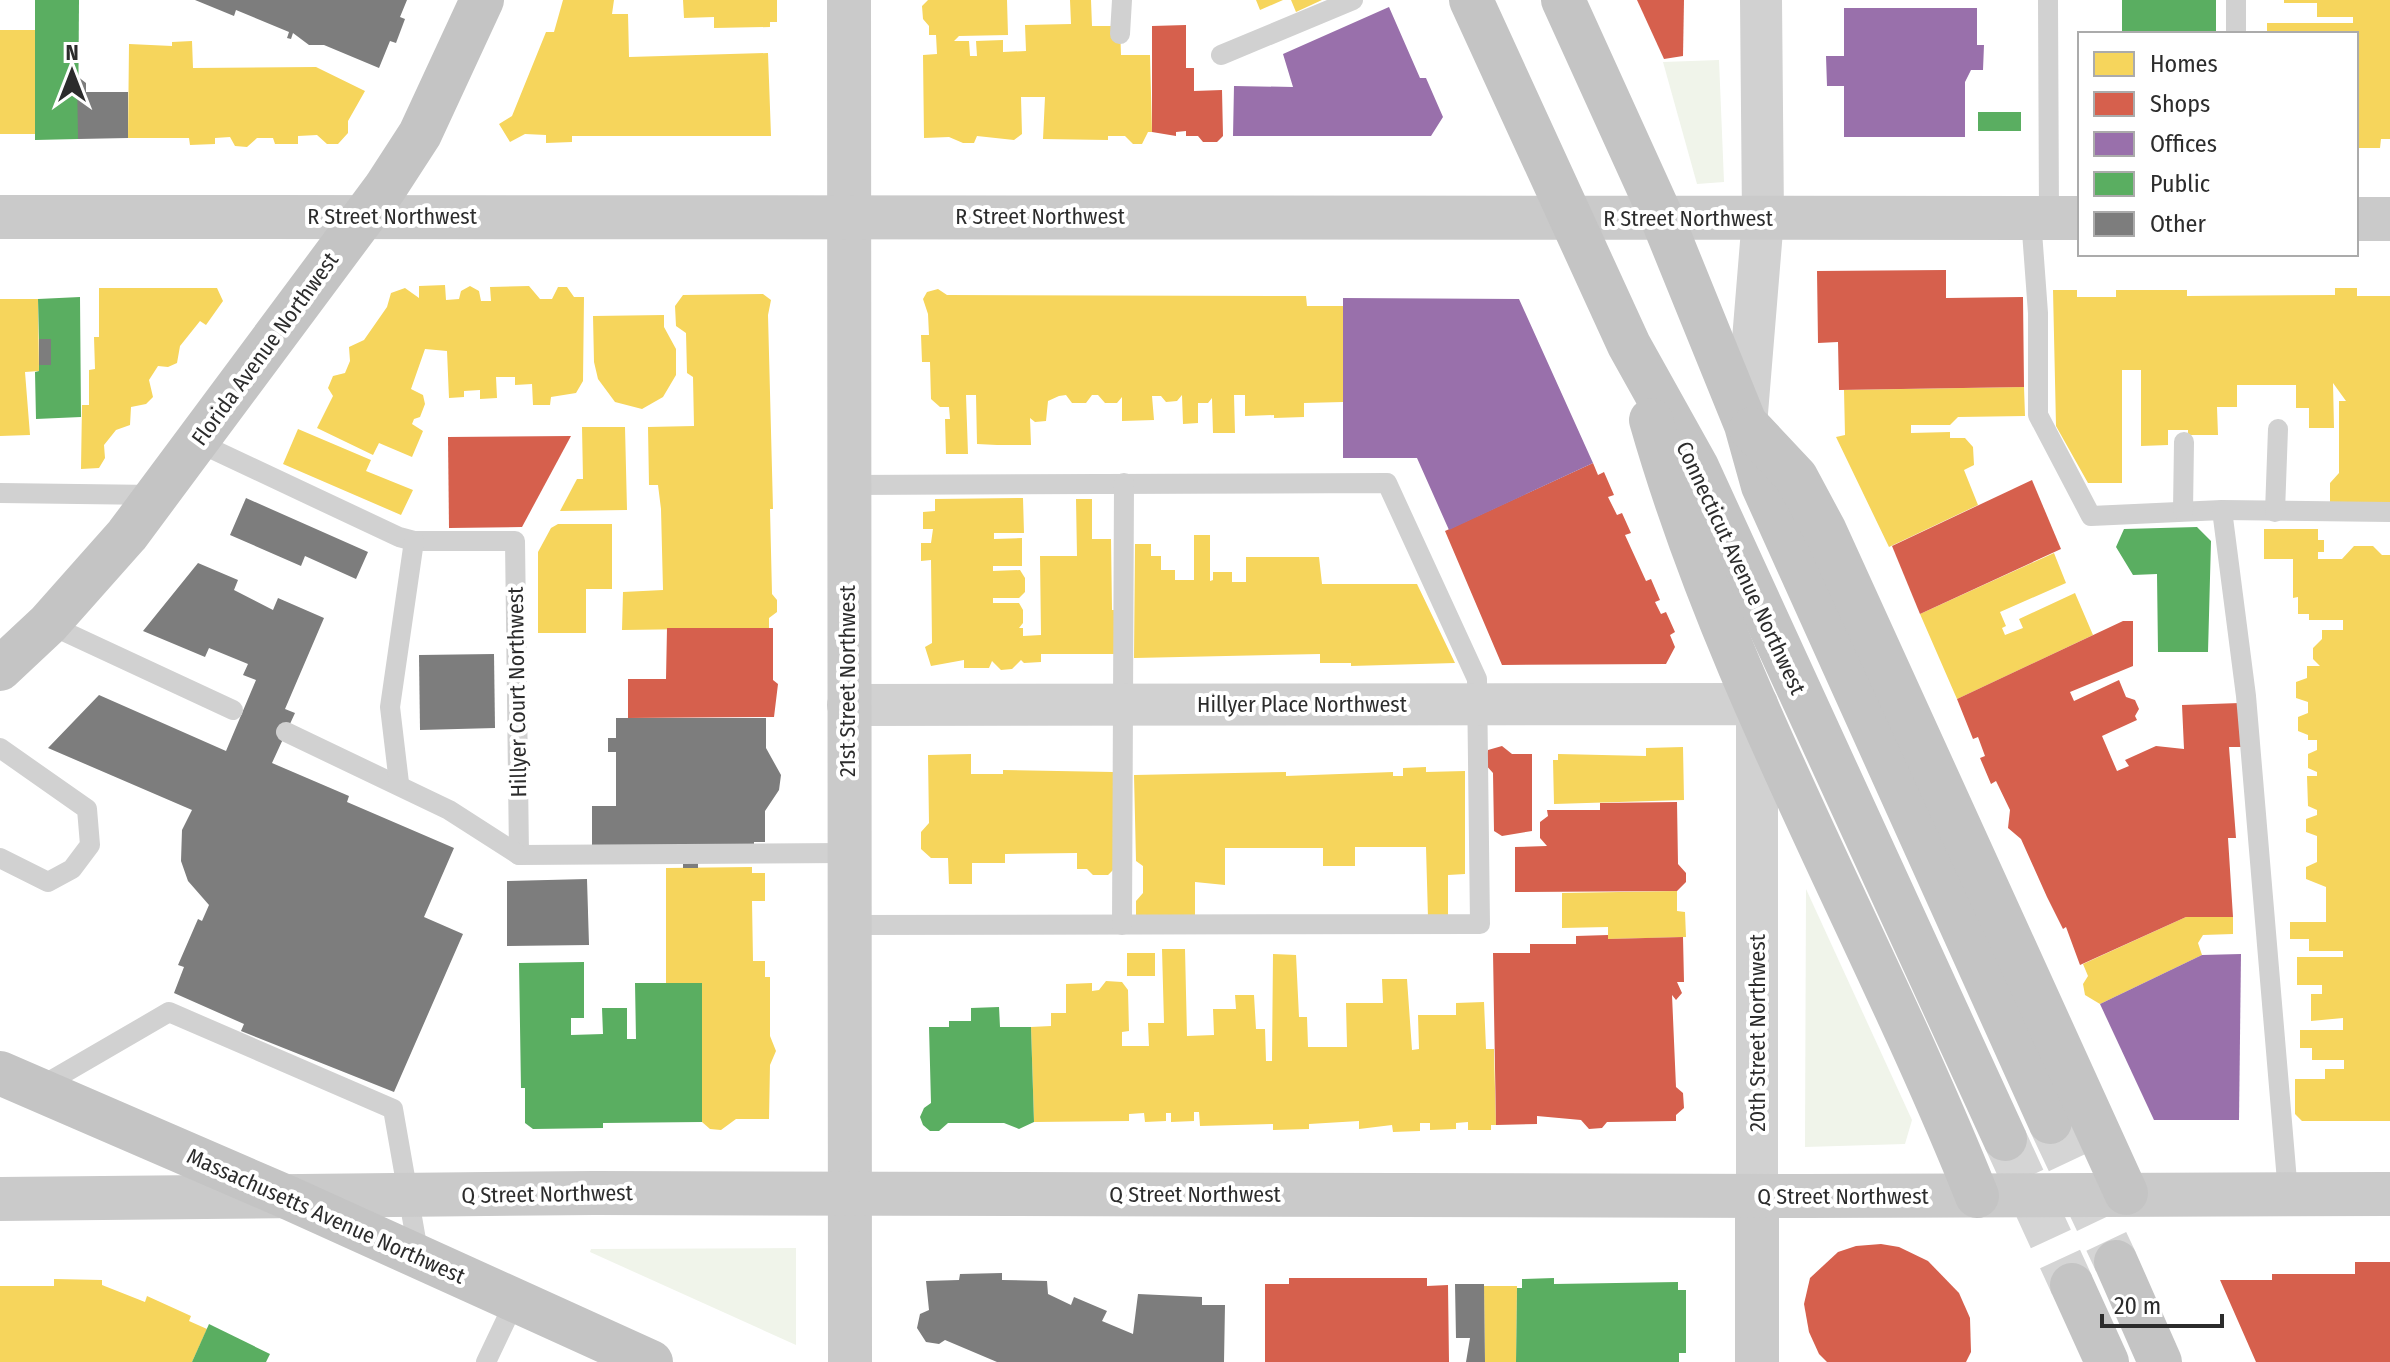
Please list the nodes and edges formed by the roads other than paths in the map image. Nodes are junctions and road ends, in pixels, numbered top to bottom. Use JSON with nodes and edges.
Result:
{"nodes":[{"id":1,"x":849,"y":0,"type":"edge"},
{"id":2,"x":1122,"y":0,"type":"edge"},
{"id":3,"x":1353,"y":0,"type":"edge"},
{"id":4,"x":1471,"y":0,"type":"edge"},
{"id":5,"x":1563,"y":0,"type":"edge"},
{"id":6,"x":1761,"y":0,"type":"edge"},
{"id":7,"x":2048,"y":0,"type":"edge"},
{"id":8,"x":2236,"y":0,"type":"edge"},
{"id":9,"x":476,"y":2,"type":"edge"},
{"id":10,"x":2236,"y":32,"type":"edge"},
{"id":11,"x":1120,"y":34,"type":"dead end"},
{"id":12,"x":1221,"y":55,"type":"dead end"},
{"id":13,"x":363,"y":216,"type":"junction"},
{"id":14,"x":849,"y":216,"type":"junction"},
{"id":15,"x":0,"y":217,"type":"edge"},
{"id":16,"x":1571,"y":218,"type":"junction"},
{"id":17,"x":1662,"y":218,"type":"junction"},
{"id":18,"x":1763,"y":218,"type":"junction"},
{"id":19,"x":2054,"y":218,"type":"edge"},
{"id":20,"x":2358,"y":219,"type":"edge"},
{"id":21,"x":2390,"y":219,"type":"edge"},
{"id":22,"x":1629,"y":345,"type":"junction"},
{"id":23,"x":1746,"y":425,"type":"junction"},
{"id":24,"x":2278,"y":429,"type":"dead end"},
{"id":25,"x":197,"y":442,"type":"junction"},
{"id":26,"x":2184,"y":442,"type":"dead end"},
{"id":27,"x":1124,"y":483,"type":"junction"},
{"id":28,"x":847,"y":485,"type":"junction"},
{"id":29,"x":0,"y":493,"type":"edge"},
{"id":30,"x":158,"y":495,"type":"junction"},
{"id":31,"x":2222,"y":510,"type":"junction"},
{"id":32,"x":2183,"y":511,"type":"junction"},
{"id":33,"x":2275,"y":512,"type":"junction"},
{"id":34,"x":2390,"y":512,"type":"edge"},
{"id":35,"x":414,"y":541,"type":"junction"},
{"id":36,"x":48,"y":624,"type":"junction"},
{"id":37,"x":1,"y":669,"type":"edge"},
{"id":38,"x":1477,"y":703,"type":"junction"},
{"id":39,"x":1123,"y":704,"type":"junction"},
{"id":40,"x":1757,"y":704,"type":"junction"},
{"id":41,"x":848,"y":705,"type":"junction"},
{"id":42,"x":233,"y":710,"type":"dead end"},
{"id":43,"x":286,"y":732,"type":"dead end"},
{"id":44,"x":0,"y":748,"type":"edge"},
{"id":45,"x":399,"y":783,"type":"junction"},
{"id":46,"x":847,"y":853,"type":"junction"},
{"id":47,"x":519,"y":855,"type":"junction"},
{"id":48,"x":0,"y":858,"type":"edge"},
{"id":49,"x":847,"y":925,"type":"junction"},
{"id":50,"x":1122,"y":925,"type":"junction"},
{"id":51,"x":18,"y":1081,"type":"edge"},
{"id":52,"x":2050,"y":1122,"type":"tunnel mouth"},
{"id":53,"x":2005,"y":1139,"type":"tunnel mouth"},
{"id":54,"x":849,"y":1193,"type":"junction"},
{"id":55,"x":2126,"y":1193,"type":"junction"},
{"id":56,"x":2288,"y":1193,"type":"junction"},
{"id":57,"x":2390,"y":1194,"type":"edge"},
{"id":58,"x":409,"y":1196,"type":"junction"},
{"id":59,"x":1757,"y":1196,"type":"junction"},
{"id":60,"x":1977,"y":1196,"type":"junction"},
{"id":61,"x":289,"y":1198,"type":"junction"},
{"id":62,"x":0,"y":1199,"type":"edge"},
{"id":63,"x":419,"y":1257,"type":"junction"},
{"id":64,"x":2116,"y":1262,"type":"tunnel mouth"},
{"id":65,"x":2072,"y":1285,"type":"tunnel mouth"},
{"id":66,"x":515,"y":1301,"type":"junction"},
{"id":67,"x":486,"y":1362,"type":"edge"},
{"id":68,"x":651,"y":1362,"type":"edge"},
{"id":69,"x":850,"y":1362,"type":"edge"},
{"id":70,"x":1757,"y":1362,"type":"edge"},
{"id":71,"x":2107,"y":1362,"type":"edge"},
{"id":72,"x":2160,"y":1362,"type":"edge"}],
"edges":[{"from":1,"to":14,"type":"main road","name":"21st Street Northwest"},
{"from":2,"to":11,"type":"lane"},
{"from":3,"to":12,"type":"lane"},
{"from":4,"to":16,"type":"main road","name":"Connecticut Avenue Northwest"},
{"from":5,"to":17,"type":"main road"},
{"from":6,"to":18,"type":"street"},
{"from":7,"to":19,"type":"lane"},
{"from":8,"to":10,"type":"lane"},
{"from":9,"to":13,"type":"main road","name":"Florida Avenue Northwest"},
{"from":13,"to":14,"type":"main road","name":"R Street Northwest"},
{"from":13,"to":15,"type":"main road","name":"R Street Northwest"},
{"from":13,"to":25,"type":"main road","name":"Florida Avenue Northwest"},
{"from":14,"to":16,"type":"main road","name":"R Street Northwest"},
{"from":14,"to":28,"type":"main road","name":"21st Street Northwest"},
{"from":16,"to":17,"type":"main road","name":"R Street Northwest"},
{"from":16,"to":22,"type":"main road","name":"Connecticut Avenue Northwest"},
{"from":17,"to":18,"type":"main road","name":"R Street Northwest"},
{"from":17,"to":23,"type":"main road"},
{"from":18,"to":19,"type":"main road","name":"R Street Northwest"},
{"from":18,"to":23,"type":"street"},
{"from":19,"to":32,"type":"lane"},
{"from":20,"to":21,"type":"main road"},
{"from":22,"to":40,"type":"main road"},
{"from":22,"to":53,"type":"main road","name":"Connecticut Avenue Northwest"},
{"from":23,"to":52,"type":"main road"},
{"from":23,"to":55,"type":"main road"},
{"from":24,"to":33,"type":"lane"},
{"from":25,"to":30,"type":"main road","name":"Florida Avenue Northwest"},
{"from":25,"to":35,"type":"lane","name":"Hillyer Court Northwest"},
{"from":26,"to":32,"type":"lane"},
{"from":27,"to":28,"type":"lane"},
{"from":27,"to":38,"type":"lane"},
{"from":27,"to":39,"type":"lane"},
{"from":28,"to":41,"type":"main road","name":"21st Street Northwest"},
{"from":29,"to":30,"type":"lane"},
{"from":30,"to":36,"type":"main road","name":"Florida Avenue Northwest"},
{"from":31,"to":32,"type":"lane"},
{"from":31,"to":33,"type":"lane"},
{"from":31,"to":56,"type":"lane"},
{"from":33,"to":34,"type":"lane"},
{"from":35,"to":45,"type":"lane"},
{"from":35,"to":47,"type":"lane","name":"Hillyer Court Northwest"},
{"from":36,"to":37,"type":"main road","name":"Florida Avenue Northwest"},
{"from":36,"to":42,"type":"lane"},
{"from":38,"to":39,"type":"street","name":"Hillyer Place Northwest"},
{"from":38,"to":40,"type":"street","name":"Hillyer Place Northwest"},
{"from":38,"to":50,"type":"lane"},
{"from":39,"to":41,"type":"street","name":"Hillyer Place Northwest"},
{"from":39,"to":50,"type":"lane"},
{"from":40,"to":59,"type":"street","name":"20th Street Northwest"},
{"from":40,"to":60,"type":"main road"},
{"from":41,"to":46,"type":"main road","name":"21st Street Northwest"},
{"from":43,"to":45,"type":"lane"},
{"from":44,"to":48,"type":"lane"},
{"from":45,"to":47,"type":"lane"},
{"from":46,"to":47,"type":"lane"},
{"from":46,"to":49,"type":"main road","name":"21st Street Northwest"},
{"from":49,"to":50,"type":"lane"},
{"from":49,"to":54,"type":"main road","name":"21st Street Northwest"},
{"from":51,"to":58,"type":"lane"},
{"from":51,"to":61,"type":"main road","name":"Massachusetts Avenue Northwest"},
{"from":54,"to":58,"type":"main road","name":"Q Street Northwest"},
{"from":54,"to":59,"type":"main road","name":"Q Street Northwest"},
{"from":54,"to":69,"type":"main road","name":"21st Street Northwest"},
{"from":55,"to":56,"type":"main road","name":"Q Street Northwest"},
{"from":55,"to":60,"type":"main road","name":"Q Street Northwest"},
{"from":56,"to":57,"type":"main road","name":"Q Street Northwest"},
{"from":58,"to":61,"type":"main road","name":"Q Street Northwest"},
{"from":58,"to":63,"type":"lane"},
{"from":59,"to":60,"type":"main road","name":"Q Street Northwest"},
{"from":59,"to":70,"type":"main road","name":"20th Street Northwest"},
{"from":61,"to":62,"type":"main road","name":"Q Street Northwest"},
{"from":61,"to":63,"type":"main road","name":"Massachusetts Avenue Northwest"},
{"from":63,"to":66,"type":"main road","name":"Massachusetts Avenue Northwest"},
{"from":64,"to":72,"type":"main road"},
{"from":65,"to":71,"type":"main road"},
{"from":66,"to":67,"type":"lane"},
{"from":66,"to":68,"type":"main road","name":"Massachusetts Avenue Northwest"}]}
